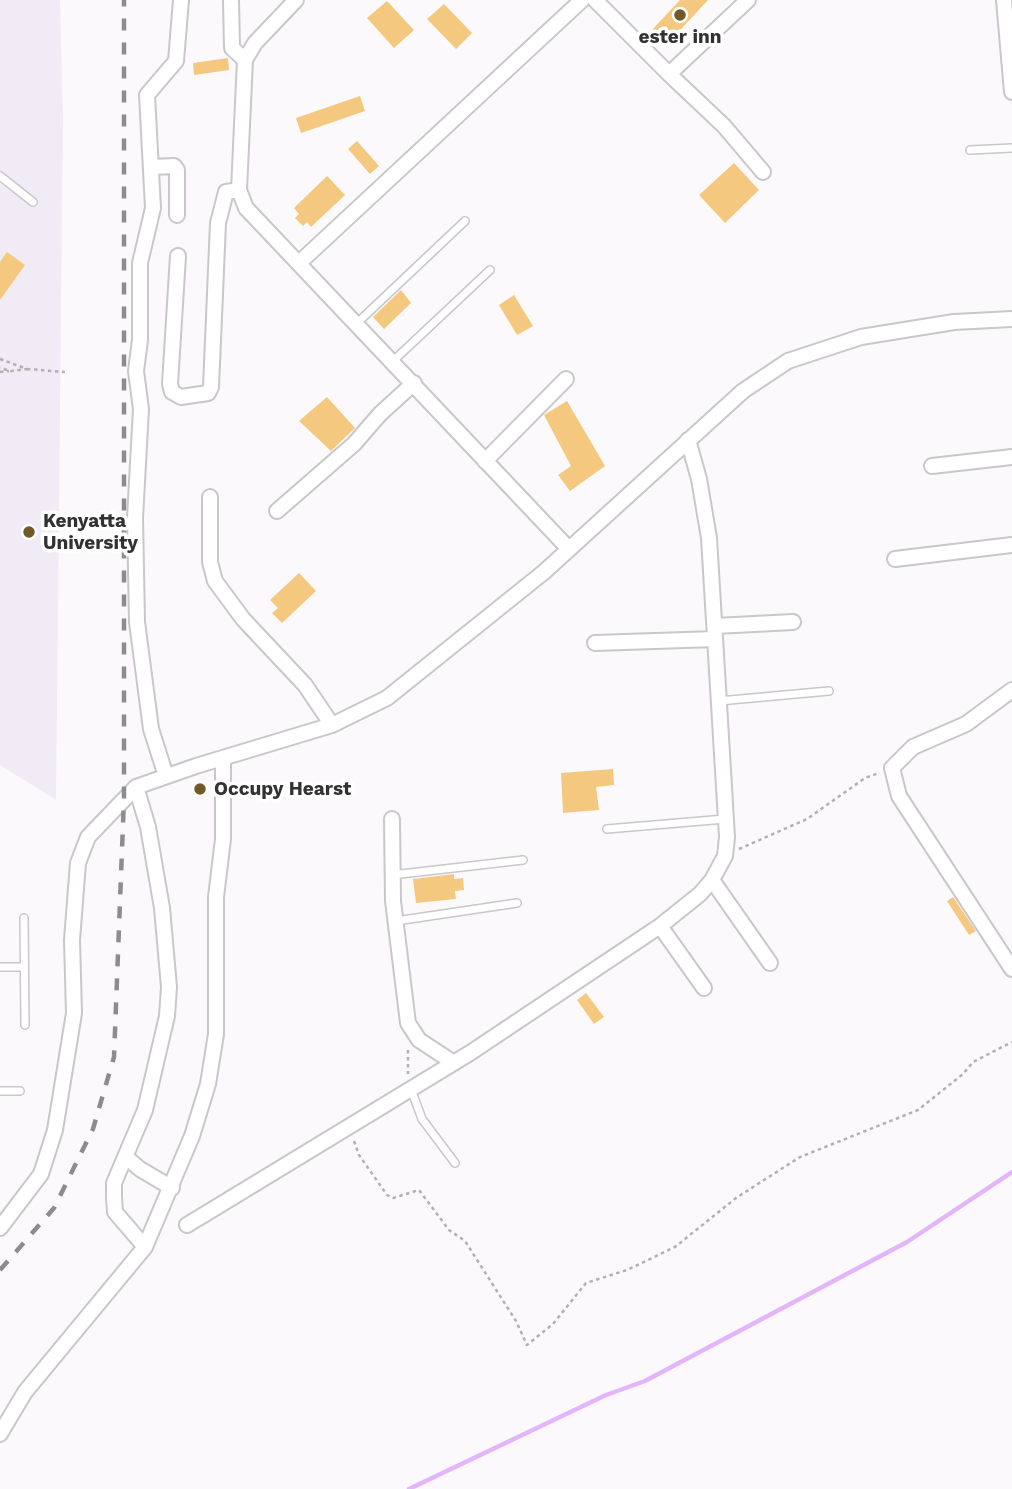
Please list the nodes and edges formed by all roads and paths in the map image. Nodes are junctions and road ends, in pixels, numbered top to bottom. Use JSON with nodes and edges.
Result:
{"nodes":[{"id":1,"x":181,"y":0,"type":"edge"},
{"id":2,"x":231,"y":0,"type":"edge"},
{"id":3,"x":296,"y":0,"type":"edge"},
{"id":4,"x":582,"y":0,"type":"edge"},
{"id":5,"x":595,"y":0,"type":"edge"},
{"id":6,"x":748,"y":0,"type":"edge"},
{"id":7,"x":1004,"y":0,"type":"edge"},
{"id":8,"x":245,"y":60,"type":"junction"},
{"id":9,"x":669,"y":74,"type":"junction"},
{"id":10,"x":1012,"y":92,"type":"edge"},
{"id":11,"x":1012,"y":148,"type":"edge"},
{"id":12,"x":970,"y":150,"type":"dead end"},
{"id":13,"x":152,"y":167,"type":"junction"},
{"id":14,"x":763,"y":173,"type":"dead end"},
{"id":15,"x":0,"y":176,"type":"edge"},
{"id":16,"x":239,"y":190,"type":"junction"},
{"id":17,"x":33,"y":202,"type":"dead end"},
{"id":18,"x":177,"y":215,"type":"dead end"},
{"id":19,"x":465,"y":221,"type":"dead end"},
{"id":20,"x":178,"y":256,"type":"dead end"},
{"id":21,"x":299,"y":263,"type":"junction"},
{"id":22,"x":490,"y":270,"type":"dead end"},
{"id":23,"x":1012,"y":319,"type":"edge"},
{"id":24,"x":355,"y":326,"type":"junction"},
{"id":25,"x":0,"y":359,"type":"edge"},
{"id":26,"x":392,"y":362,"type":"junction"},
{"id":27,"x":27,"y":369,"type":"junction"},
{"id":28,"x":0,"y":370,"type":"edge"},
{"id":29,"x":65,"y":372,"type":"dead end"},
{"id":30,"x":566,"y":379,"type":"dead end"},
{"id":31,"x":414,"y":383,"type":"junction"},
{"id":32,"x":688,"y":440,"type":"junction"},
{"id":33,"x":1012,"y":457,"type":"edge"},
{"id":34,"x":485,"y":461,"type":"junction"},
{"id":35,"x":932,"y":466,"type":"dead end"},
{"id":36,"x":210,"y":497,"type":"dead end"},
{"id":37,"x":277,"y":511,"type":"dead end"},
{"id":38,"x":1012,"y":545,"type":"edge"},
{"id":39,"x":569,"y":549,"type":"junction"},
{"id":40,"x":895,"y":559,"type":"dead end"},
{"id":41,"x":793,"y":622,"type":"dead end"},
{"id":42,"x":715,"y":632,"type":"junction"},
{"id":43,"x":595,"y":643,"type":"dead end"},
{"id":44,"x":1012,"y":690,"type":"edge"},
{"id":45,"x":830,"y":691,"type":"dead end"},
{"id":46,"x":719,"y":701,"type":"junction"},
{"id":47,"x":332,"y":725,"type":"junction"},
{"id":48,"x":223,"y":758,"type":"junction"},
{"id":49,"x":892,"y":768,"type":"junction"},
{"id":50,"x":166,"y":776,"type":"junction"},
{"id":51,"x":136,"y":787,"type":"junction"},
{"id":52,"x":392,"y":819,"type":"dead end"},
{"id":53,"x":726,"y":819,"type":"junction"},
{"id":54,"x":607,"y":829,"type":"dead end"},
{"id":55,"x":725,"y":856,"type":"junction"},
{"id":56,"x":523,"y":860,"type":"dead end"},
{"id":57,"x":391,"y":875,"type":"junction"},
{"id":58,"x":712,"y":880,"type":"junction"},
{"id":59,"x":517,"y":902,"type":"dead end"},
{"id":60,"x":24,"y":918,"type":"dead end"},
{"id":61,"x":395,"y":921,"type":"junction"},
{"id":62,"x":660,"y":926,"type":"junction"},
{"id":63,"x":770,"y":963,"type":"dead end"},
{"id":64,"x":0,"y":967,"type":"edge"},
{"id":65,"x":24,"y":967,"type":"junction"},
{"id":66,"x":1012,"y":969,"type":"edge"},
{"id":67,"x":704,"y":988,"type":"dead end"},
{"id":68,"x":24,"y":1025,"type":"dead end"},
{"id":69,"x":411,"y":1033,"type":"junction"},
{"id":70,"x":1012,"y":1042,"type":"edge"},
{"id":71,"x":454,"y":1063,"type":"junction"},
{"id":72,"x":410,"y":1089,"type":"junction"},
{"id":73,"x":0,"y":1091,"type":"edge"},
{"id":74,"x":20,"y":1091,"type":"dead end"},
{"id":75,"x":349,"y":1128,"type":"junction"},
{"id":76,"x":127,"y":1157,"type":"junction"},
{"id":77,"x":455,"y":1163,"type":"dead end"},
{"id":78,"x":172,"y":1188,"type":"junction"},
{"id":79,"x":187,"y":1225,"type":"dead end"},
{"id":80,"x":0,"y":1228,"type":"edge"},
{"id":81,"x":145,"y":1247,"type":"junction"},
{"id":82,"x":0,"y":1434,"type":"edge"}],
"edges":[{"from":1,"to":13,"type":"street"},
{"from":2,"to":8,"type":"street"},
{"from":3,"to":8,"type":"street"},
{"from":4,"to":21,"type":"street"},
{"from":5,"to":9,"type":"street"},
{"from":6,"to":9,"type":"street"},
{"from":7,"to":10,"type":"street"},
{"from":8,"to":16,"type":"street"},
{"from":9,"to":14,"type":"street"},
{"from":11,"to":12,"type":"lane"},
{"from":13,"to":18,"type":"street"},
{"from":13,"to":50,"type":"street"},
{"from":15,"to":17,"type":"lane"},
{"from":16,"to":20,"type":"street"},
{"from":16,"to":21,"type":"street"},
{"from":19,"to":24,"type":"lane"},
{"from":21,"to":24,"type":"street"},
{"from":22,"to":26,"type":"lane"},
{"from":23,"to":32,"type":"street"},
{"from":24,"to":26,"type":"street"},
{"from":25,"to":27,"type":"path"},
{"from":26,"to":31,"type":"street"},
{"from":27,"to":28,"type":"path"},
{"from":27,"to":29,"type":"path"},
{"from":30,"to":34,"type":"street"},
{"from":31,"to":34,"type":"street"},
{"from":31,"to":37,"type":"street"},
{"from":32,"to":39,"type":"street"},
{"from":32,"to":42,"type":"street"},
{"from":33,"to":35,"type":"street"},
{"from":34,"to":39,"type":"street"},
{"from":36,"to":47,"type":"street"},
{"from":38,"to":40,"type":"street"},
{"from":39,"to":47,"type":"street"},
{"from":41,"to":42,"type":"street"},
{"from":42,"to":43,"type":"street"},
{"from":42,"to":46,"type":"street"},
{"from":44,"to":49,"type":"street"},
{"from":45,"to":46,"type":"lane"},
{"from":46,"to":53,"type":"street"},
{"from":47,"to":48,"type":"street"},
{"from":48,"to":50,"type":"street"},
{"from":48,"to":78,"type":"street"},
{"from":49,"to":55,"type":"path"},
{"from":49,"to":66,"type":"street"},
{"from":50,"to":51,"type":"street"},
{"from":51,"to":76,"type":"street"},
{"from":51,"to":80,"type":"street"},
{"from":52,"to":57,"type":"street"},
{"from":53,"to":54,"type":"lane"},
{"from":53,"to":55,"type":"street"},
{"from":55,"to":58,"type":"street"},
{"from":56,"to":57,"type":"lane"},
{"from":57,"to":61,"type":"street"},
{"from":58,"to":62,"type":"street"},
{"from":58,"to":63,"type":"street"},
{"from":59,"to":61,"type":"lane"},
{"from":60,"to":65,"type":"lane"},
{"from":61,"to":69,"type":"street"},
{"from":62,"to":67,"type":"street"},
{"from":62,"to":71,"type":"street"},
{"from":64,"to":65,"type":"lane"},
{"from":65,"to":68,"type":"lane"},
{"from":69,"to":71,"type":"street"},
{"from":69,"to":72,"type":"path"},
{"from":70,"to":75,"type":"path"},
{"from":71,"to":72,"type":"street"},
{"from":72,"to":75,"type":"street"},
{"from":72,"to":77,"type":"lane"},
{"from":73,"to":74,"type":"lane"},
{"from":75,"to":79,"type":"street"},
{"from":76,"to":78,"type":"street"},
{"from":76,"to":81,"type":"street"},
{"from":78,"to":81,"type":"street"},
{"from":81,"to":82,"type":"street"}]}
